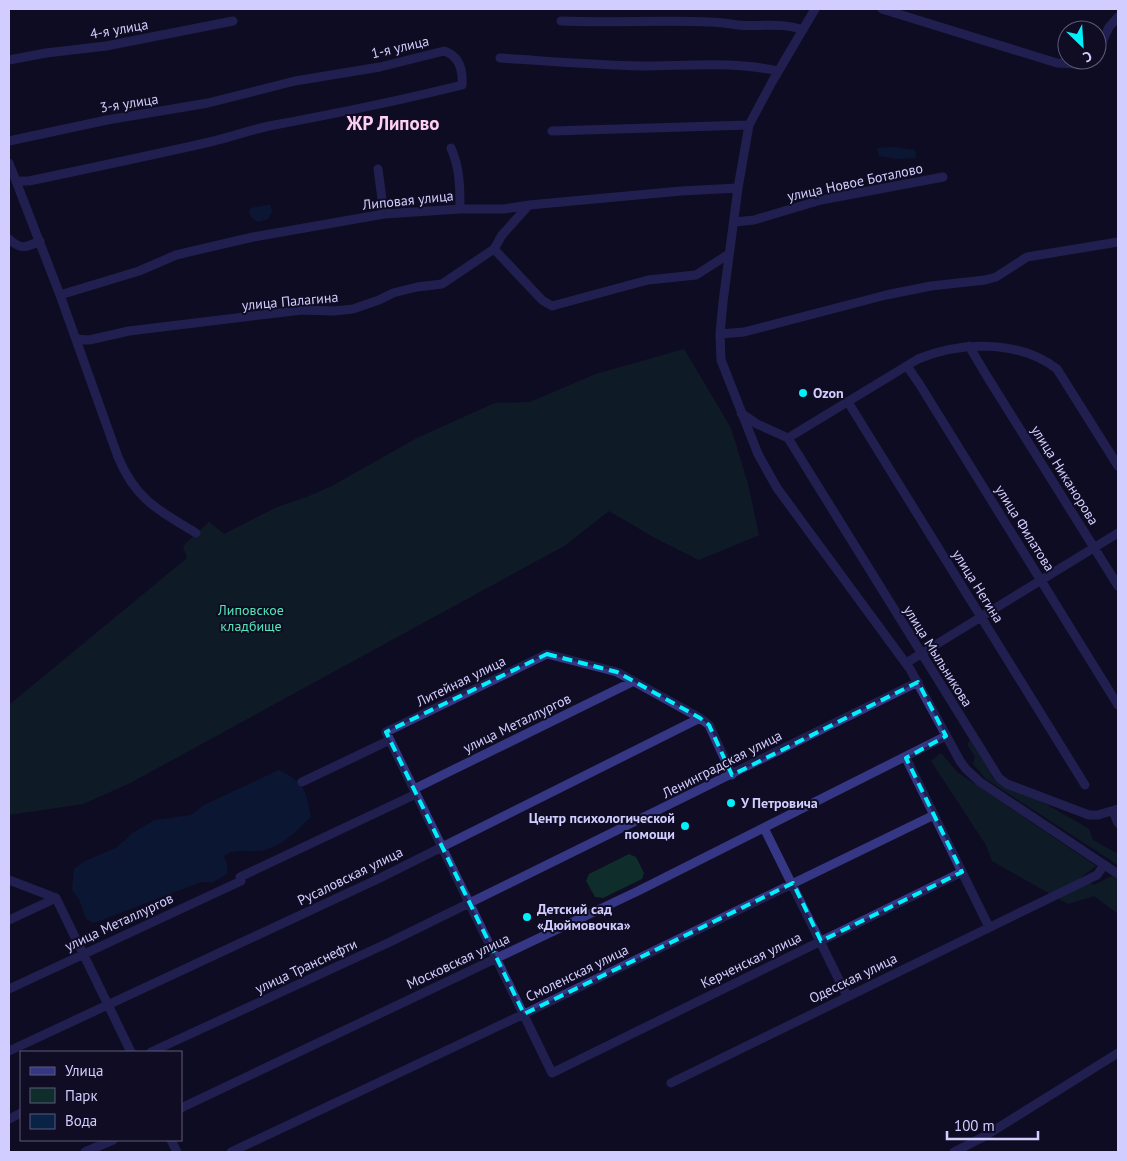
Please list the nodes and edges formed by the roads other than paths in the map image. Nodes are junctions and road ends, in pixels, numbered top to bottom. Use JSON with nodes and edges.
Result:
{"nodes":[{"id":1,"x":815,"y":9,"type":"edge"},
{"id":2,"x":882,"y":9,"type":"edge"},
{"id":3,"x":1118,"y":17,"type":"edge"},
{"id":4,"x":233,"y":21,"type":"dead end"},
{"id":5,"x":561,"y":21,"type":"dead end"},
{"id":6,"x":1107,"y":29,"type":"edge"},
{"id":7,"x":803,"y":30,"type":"junction"},
{"id":8,"x":500,"y":58,"type":"dead end"},
{"id":9,"x":9,"y":60,"type":"edge"},
{"id":10,"x":1057,"y":63,"type":"edge"},
{"id":11,"x":778,"y":71,"type":"junction"},
{"id":12,"x":254,"y":92,"type":"joint"},
{"id":13,"x":749,"y":125,"type":"junction"},
{"id":14,"x":552,"y":130,"type":"dead end"},
{"id":15,"x":9,"y":141,"type":"edge"},
{"id":16,"x":451,"y":148,"type":"dead end"},
{"id":17,"x":9,"y":163,"type":"edge"},
{"id":18,"x":378,"y":169,"type":"dead end"},
{"id":19,"x":943,"y":177,"type":"dead end"},
{"id":20,"x":16,"y":181,"type":"junction"},
{"id":21,"x":738,"y":188,"type":"junction"},
{"id":22,"x":529,"y":205,"type":"junction"},
{"id":23,"x":460,"y":209,"type":"junction"},
{"id":24,"x":384,"y":214,"type":"junction"},
{"id":25,"x":738,"y":221,"type":"junction"},
{"id":26,"x":9,"y":238,"type":"edge"},
{"id":27,"x":40,"y":241,"type":"junction"},
{"id":28,"x":1118,"y":242,"type":"edge"},
{"id":29,"x":494,"y":249,"type":"junction"},
{"id":30,"x":729,"y":254,"type":"junction"},
{"id":31,"x":60,"y":295,"type":"junction"},
{"id":32,"x":720,"y":334,"type":"junction"},
{"id":33,"x":76,"y":339,"type":"junction"},
{"id":34,"x":969,"y":346,"type":"junction"},
{"id":35,"x":907,"y":366,"type":"junction"},
{"id":36,"x":848,"y":402,"type":"junction"},
{"id":37,"x":741,"y":413,"type":"junction"},
{"id":38,"x":757,"y":424,"type":"junction"},
{"id":39,"x":748,"y":429,"type":"junction"},
{"id":40,"x":788,"y":438,"type":"junction"},
{"id":41,"x":1118,"y":466,"type":"edge"},
{"id":42,"x":196,"y":533,"type":"dead end"},
{"id":43,"x":1118,"y":533,"type":"edge"},
{"id":44,"x":1094,"y":548,"type":"junction"},
{"id":45,"x":1041,"y":581,"type":"junction"},
{"id":46,"x":1118,"y":586,"type":"edge"},
{"id":47,"x":980,"y":617,"type":"junction"},
{"id":48,"x":921,"y":654,"type":"junction"},
{"id":49,"x":906,"y":663,"type":"junction"},
{"id":50,"x":632,"y":682,"type":"junction"},
{"id":51,"x":918,"y":682,"type":"junction"},
{"id":52,"x":1118,"y":705,"type":"edge"},
{"id":53,"x":700,"y":718,"type":"junction"},
{"id":54,"x":388,"y":736,"type":"junction"},
{"id":55,"x":946,"y":736,"type":"junction"},
{"id":56,"x":906,"y":758,"type":"junction"},
{"id":57,"x":732,"y":774,"type":"junction"},
{"id":58,"x":302,"y":782,"type":"dead end"},
{"id":59,"x":1085,"y":785,"type":"dead end"},
{"id":60,"x":415,"y":791,"type":"junction"},
{"id":61,"x":1116,"y":810,"type":"edge"},
{"id":62,"x":934,"y":815,"type":"junction"},
{"id":63,"x":1118,"y":823,"type":"edge"},
{"id":64,"x":764,"y":828,"type":"junction"},
{"id":65,"x":442,"y":847,"type":"junction"},
{"id":66,"x":1104,"y":865,"type":"junction"},
{"id":67,"x":962,"y":872,"type":"junction"},
{"id":68,"x":1118,"y":874,"type":"edge"},
{"id":69,"x":9,"y":880,"type":"edge"},
{"id":70,"x":792,"y":884,"type":"junction"},
{"id":71,"x":56,"y":898,"type":"junction"},
{"id":72,"x":471,"y":903,"type":"junction"},
{"id":73,"x":9,"y":920,"type":"edge"},
{"id":74,"x":989,"y":927,"type":"junction"},
{"id":75,"x":821,"y":941,"type":"junction"},
{"id":76,"x":83,"y":954,"type":"junction"},
{"id":77,"x":497,"y":958,"type":"junction"},
{"id":78,"x":9,"y":989,"type":"edge"},
{"id":79,"x":847,"y":996,"type":"junction"},
{"id":80,"x":109,"y":1004,"type":"junction"},
{"id":81,"x":524,"y":1014,"type":"junction"},
{"id":82,"x":9,"y":1051,"type":"edge"},
{"id":83,"x":131,"y":1051,"type":"edge"},
{"id":84,"x":153,"y":1051,"type":"edge"},
{"id":85,"x":1118,"y":1053,"type":"edge"},
{"id":86,"x":671,"y":1083,"type":"dead end"},
{"id":87,"x":182,"y":1108,"type":"edge"},
{"id":88,"x":111,"y":1141,"type":"edge"},
{"id":89,"x":85,"y":1152,"type":"edge"},
{"id":90,"x":231,"y":1152,"type":"edge"},
{"id":91,"x":954,"y":1152,"type":"edge"}],
"edges":[{"from":1,"to":7,"type":"street"},
{"from":2,"to":10,"type":"street"},
{"from":3,"to":6,"type":"street"},
{"from":4,"to":9,"type":"street","name":"4-я улица"},
{"from":5,"to":7,"type":"street"},
{"from":7,"to":11,"type":"street"},
{"from":8,"to":11,"type":"street"},
{"from":11,"to":13,"type":"street"},
{"from":12,"to":15,"type":"street","name":"3-я улица"},
{"from":12,"to":20,"type":"street","name":"1-я улица"},
{"from":13,"to":14,"type":"street"},
{"from":13,"to":21,"type":"street"},
{"from":16,"to":23,"type":"street"},
{"from":17,"to":20,"type":"street"},
{"from":18,"to":24,"type":"street"},
{"from":19,"to":25,"type":"street","name":"улица Новое Боталово"},
{"from":20,"to":27,"type":"street"},
{"from":21,"to":22,"type":"street","name":"Липовая улица"},
{"from":21,"to":25,"type":"street"},
{"from":22,"to":23,"type":"street","name":"Липовая улица"},
{"from":22,"to":29,"type":"street","name":"улица Палагина"},
{"from":23,"to":24,"type":"street","name":"Липовая улица"},
{"from":24,"to":31,"type":"street","name":"Липовая улица"},
{"from":25,"to":30,"type":"street"},
{"from":26,"to":27,"type":"street"},
{"from":27,"to":31,"type":"street"},
{"from":28,"to":32,"type":"street"},
{"from":29,"to":30,"type":"street"},
{"from":29,"to":33,"type":"street","name":"улица Палагина"},
{"from":30,"to":32,"type":"street"},
{"from":31,"to":33,"type":"street"},
{"from":32,"to":37,"type":"street"},
{"from":33,"to":42,"type":"street"},
{"from":34,"to":35,"type":"street"},
{"from":34,"to":41,"type":"street"},
{"from":34,"to":44,"type":"street","name":"улица Никанорова"},
{"from":35,"to":36,"type":"street"},
{"from":35,"to":45,"type":"street","name":"улица Филатова"},
{"from":36,"to":40,"type":"street"},
{"from":36,"to":47,"type":"street","name":"улица Негина"},
{"from":37,"to":38,"type":"street"},
{"from":37,"to":39,"type":"street"},
{"from":38,"to":39,"type":"street"},
{"from":38,"to":40,"type":"street"},
{"from":39,"to":49,"type":"street"},
{"from":40,"to":48,"type":"street","name":"улица Мыльникова"},
{"from":43,"to":44,"type":"street"},
{"from":44,"to":45,"type":"street"},
{"from":44,"to":46,"type":"street","name":"улица Никанорова"},
{"from":45,"to":47,"type":"street"},
{"from":45,"to":52,"type":"street","name":"улица Филатова"},
{"from":47,"to":48,"type":"street"},
{"from":47,"to":59,"type":"street","name":"улица Негина"},
{"from":48,"to":49,"type":"street"},
{"from":48,"to":61,"type":"street","name":"улица Мыльникова"},
{"from":49,"to":51,"type":"street"},
{"from":50,"to":53,"type":"street"},
{"from":50,"to":54,"type":"street","name":"Литейная улица"},
{"from":50,"to":60,"type":"street","name":"улица Металлургов"},
{"from":51,"to":55,"type":"street"},
{"from":51,"to":57,"type":"street","name":"Ленинградская улица"},
{"from":53,"to":57,"type":"street"},
{"from":53,"to":65,"type":"street","name":"Русаловская улица"},
{"from":54,"to":58,"type":"street","name":"Литейная улица"},
{"from":54,"to":60,"type":"street"},
{"from":55,"to":56,"type":"street","name":"Московская улица"},
{"from":55,"to":66,"type":"street"},
{"from":56,"to":62,"type":"street"},
{"from":56,"to":64,"type":"street","name":"Московская улица"},
{"from":57,"to":72,"type":"street","name":"Ленинградская улица"},
{"from":60,"to":65,"type":"street"},
{"from":60,"to":76,"type":"street","name":"улица Металлургов"},
{"from":61,"to":63,"type":"street"},
{"from":62,"to":67,"type":"street"},
{"from":62,"to":70,"type":"street","name":"Смоленская улица"},
{"from":64,"to":70,"type":"street"},
{"from":64,"to":77,"type":"street","name":"Московская улица"},
{"from":65,"to":72,"type":"street"},
{"from":65,"to":80,"type":"street","name":"Русаловская улица"},
{"from":66,"to":68,"type":"street"},
{"from":66,"to":74,"type":"street","name":"Одесская улица"},
{"from":67,"to":74,"type":"street"},
{"from":67,"to":75,"type":"street","name":"Керченская улица"},
{"from":69,"to":71,"type":"street"},
{"from":70,"to":75,"type":"street"},
{"from":70,"to":81,"type":"street","name":"Смоленская улица"},
{"from":71,"to":73,"type":"street"},
{"from":71,"to":76,"type":"street"},
{"from":72,"to":77,"type":"street"},
{"from":72,"to":84,"type":"street","name":"улица Транснефти"},
{"from":74,"to":79,"type":"street","name":"Одесская улица"},
{"from":75,"to":79,"type":"street"},
{"from":75,"to":81,"type":"street","name":"Керченская улица"},
{"from":76,"to":78,"type":"street","name":"улица Металлургов"},
{"from":76,"to":80,"type":"street"},
{"from":77,"to":81,"type":"street"},
{"from":77,"to":87,"type":"street","name":"Московская улица"},
{"from":79,"to":86,"type":"street","name":"Одесская улица"},
{"from":80,"to":82,"type":"street","name":"Русаловская улица"},
{"from":80,"to":83,"type":"street"},
{"from":81,"to":90,"type":"street","name":"Смоленская улица"},
{"from":85,"to":91,"type":"street"},
{"from":88,"to":89,"type":"street"}]}
